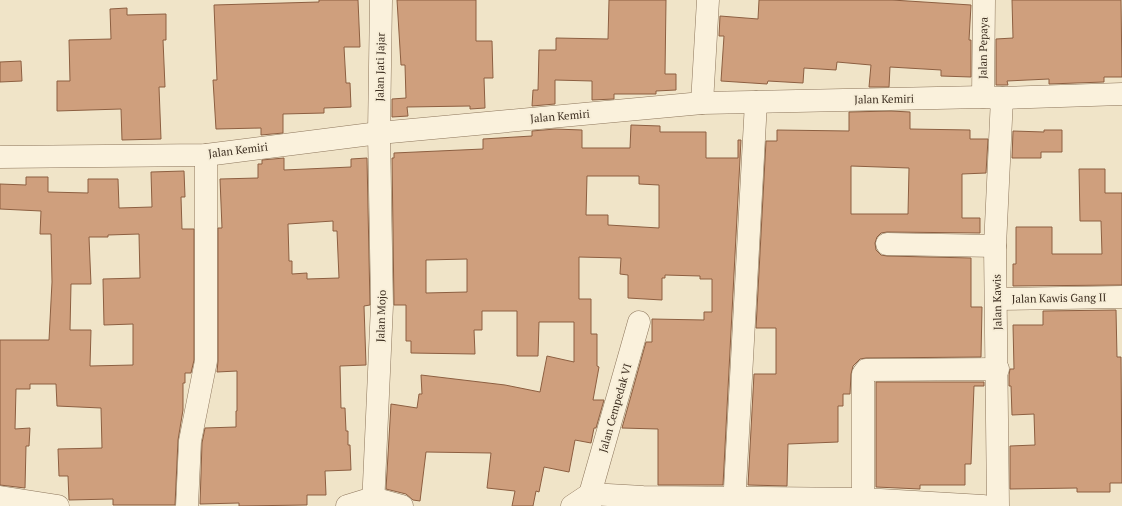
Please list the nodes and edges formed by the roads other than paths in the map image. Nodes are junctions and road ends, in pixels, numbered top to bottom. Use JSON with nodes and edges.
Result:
{"nodes":[{"id":1,"x":381,"y":0,"type":"edge"},
{"id":2,"x":708,"y":0,"type":"edge"},
{"id":3,"x":984,"y":0,"type":"edge"},
{"id":4,"x":1122,"y":94,"type":"edge"},
{"id":5,"x":992,"y":98,"type":"junction"},
{"id":6,"x":756,"y":102,"type":"junction"},
{"id":7,"x":702,"y":103,"type":"junction"},
{"id":8,"x":379,"y":133,"type":"junction"},
{"id":9,"x":206,"y":155,"type":"junction"},
{"id":10,"x":0,"y":157,"type":"edge"},
{"id":11,"x":887,"y":244,"type":"dead end"},
{"id":12,"x":995,"y":246,"type":"junction"},
{"id":13,"x":1122,"y":297,"type":"edge"},
{"id":14,"x":997,"y":299,"type":"junction"},
{"id":15,"x":639,"y":322,"type":"dead end"},
{"id":16,"x":998,"y":369,"type":"junction"},
{"id":17,"x":0,"y":497,"type":"edge"},
{"id":18,"x":590,"y":500,"type":"edge"},
{"id":19,"x":373,"y":502,"type":"edge"},
{"id":20,"x":734,"y":502,"type":"edge"},
{"id":21,"x":863,"y":502,"type":"edge"},
{"id":22,"x":58,"y":506,"type":"edge"},
{"id":23,"x":187,"y":506,"type":"edge"},
{"id":24,"x":347,"y":506,"type":"edge"},
{"id":25,"x":402,"y":506,"type":"edge"},
{"id":26,"x":572,"y":506,"type":"edge"},
{"id":27,"x":983,"y":506,"type":"edge"},
{"id":28,"x":998,"y":506,"type":"edge"}],
"edges":[{"from":1,"to":8,"type":"street","name":"Jalan Jati Jajar"},
{"from":2,"to":7,"type":"street"},
{"from":3,"to":5,"type":"street","name":"Jalan Pepaya"},
{"from":4,"to":5,"type":"street","name":"Jalan Kemiri"},
{"from":5,"to":6,"type":"street","name":"Jalan Kemiri"},
{"from":5,"to":12,"type":"street","name":"Jalan Kawis"},
{"from":6,"to":7,"type":"street","name":"Jalan Kemiri"},
{"from":6,"to":20,"type":"street"},
{"from":7,"to":8,"type":"street","name":"Jalan Kemiri"},
{"from":8,"to":9,"type":"street","name":"Jalan Kemiri"},
{"from":8,"to":19,"type":"street","name":"Jalan Mojo"},
{"from":9,"to":10,"type":"street","name":"Jalan Kemiri"},
{"from":9,"to":23,"type":"street"},
{"from":11,"to":12,"type":"street"},
{"from":12,"to":14,"type":"street","name":"Jalan Kawis"},
{"from":13,"to":14,"type":"street","name":"Jalan Kawis Gang II"},
{"from":14,"to":16,"type":"street","name":"Jalan Kawis"},
{"from":15,"to":18,"type":"street","name":"Jalan Cempedak VI"},
{"from":16,"to":21,"type":"street"},
{"from":16,"to":28,"type":"street","name":"Jalan Kawis"},
{"from":17,"to":22,"type":"street"},
{"from":18,"to":20,"type":"street"},
{"from":18,"to":26,"type":"street"},
{"from":19,"to":24,"type":"street"},
{"from":19,"to":25,"type":"street"},
{"from":20,"to":21,"type":"street"},
{"from":21,"to":27,"type":"street"}]}
